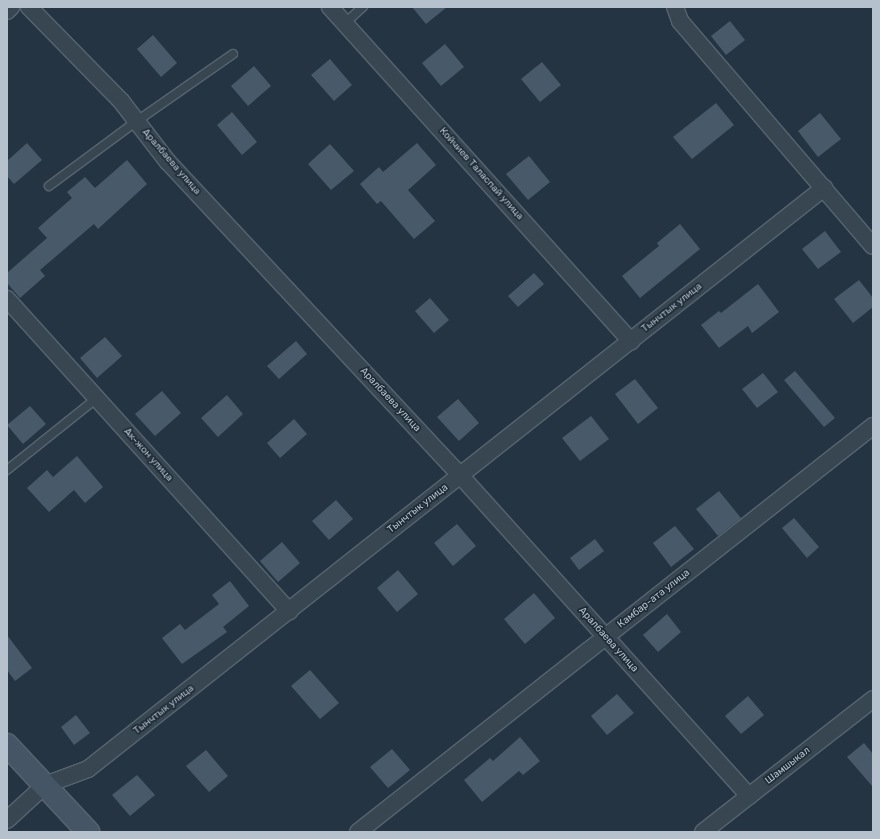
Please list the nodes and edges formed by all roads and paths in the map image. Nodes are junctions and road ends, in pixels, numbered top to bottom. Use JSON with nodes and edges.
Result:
{"nodes":[{"id":1,"x":12,"y":7,"type":"edge"},
{"id":2,"x":29,"y":7,"type":"edge"},
{"id":3,"x":330,"y":7,"type":"edge"},
{"id":4,"x":363,"y":7,"type":"edge"},
{"id":5,"x":675,"y":7,"type":"edge"},
{"id":6,"x":7,"y":11,"type":"edge"},
{"id":7,"x":345,"y":23,"type":"junction"},
{"id":8,"x":233,"y":54,"type":"dead end"},
{"id":9,"x":137,"y":121,"type":"junction"},
{"id":10,"x":49,"y":186,"type":"dead end"},
{"id":11,"x":824,"y":188,"type":"junction"},
{"id":12,"x":873,"y":246,"type":"edge"},
{"id":13,"x":7,"y":299,"type":"edge"},
{"id":14,"x":631,"y":341,"type":"junction"},
{"id":15,"x":97,"y":398,"type":"junction"},
{"id":16,"x":873,"y":426,"type":"edge"},
{"id":17,"x":7,"y":470,"type":"edge"},
{"id":18,"x":460,"y":475,"type":"junction"},
{"id":19,"x":289,"y":610,"type":"junction"},
{"id":20,"x":606,"y":637,"type":"junction"},
{"id":21,"x":873,"y":699,"type":"edge"},
{"id":22,"x":7,"y":745,"type":"edge"},
{"id":23,"x":45,"y":785,"type":"junction"},
{"id":24,"x":749,"y":796,"type":"junction"},
{"id":25,"x":7,"y":820,"type":"edge"},
{"id":26,"x":88,"y":832,"type":"edge"},
{"id":27,"x":358,"y":832,"type":"edge"},
{"id":28,"x":703,"y":832,"type":"edge"}],
"edges":[{"from":1,"to":6,"type":"street"},
{"from":2,"to":9,"type":"street","name":"Аралбаева улица"},
{"from":3,"to":7,"type":"street","name":"Койчиев Таласпай улица"},
{"from":4,"to":7,"type":"lane"},
{"from":5,"to":11,"type":"street"},
{"from":7,"to":14,"type":"street","name":"Койчиев Таласпай улица"},
{"from":8,"to":9,"type":"lane"},
{"from":9,"to":10,"type":"lane"},
{"from":9,"to":18,"type":"street","name":"Аралбаева улица"},
{"from":11,"to":12,"type":"street"},
{"from":11,"to":14,"type":"street","name":"Тынчтык улица"},
{"from":13,"to":15,"type":"street","name":"Ак-жон улица"},
{"from":14,"to":18,"type":"street","name":"Тынчтык улица"},
{"from":15,"to":17,"type":"lane"},
{"from":15,"to":19,"type":"street","name":"Ак-жон улица"},
{"from":16,"to":20,"type":"street","name":"Камбар-ата улица"},
{"from":18,"to":19,"type":"street","name":"Тынчтык улица"},
{"from":18,"to":20,"type":"street","name":"Аралбаева улица"},
{"from":19,"to":23,"type":"street","name":"Тынчтык улица"},
{"from":20,"to":24,"type":"street","name":"Аралбаева улица"},
{"from":20,"to":27,"type":"street","name":"Камбар-ата улица"},
{"from":21,"to":24,"type":"street","name":"Шамшыкал"},
{"from":22,"to":23,"type":"street"},
{"from":23,"to":25,"type":"street","name":"Тынчтык улица"},
{"from":23,"to":26,"type":"street"},
{"from":24,"to":28,"type":"street","name":"Шамшыкал"}]}
